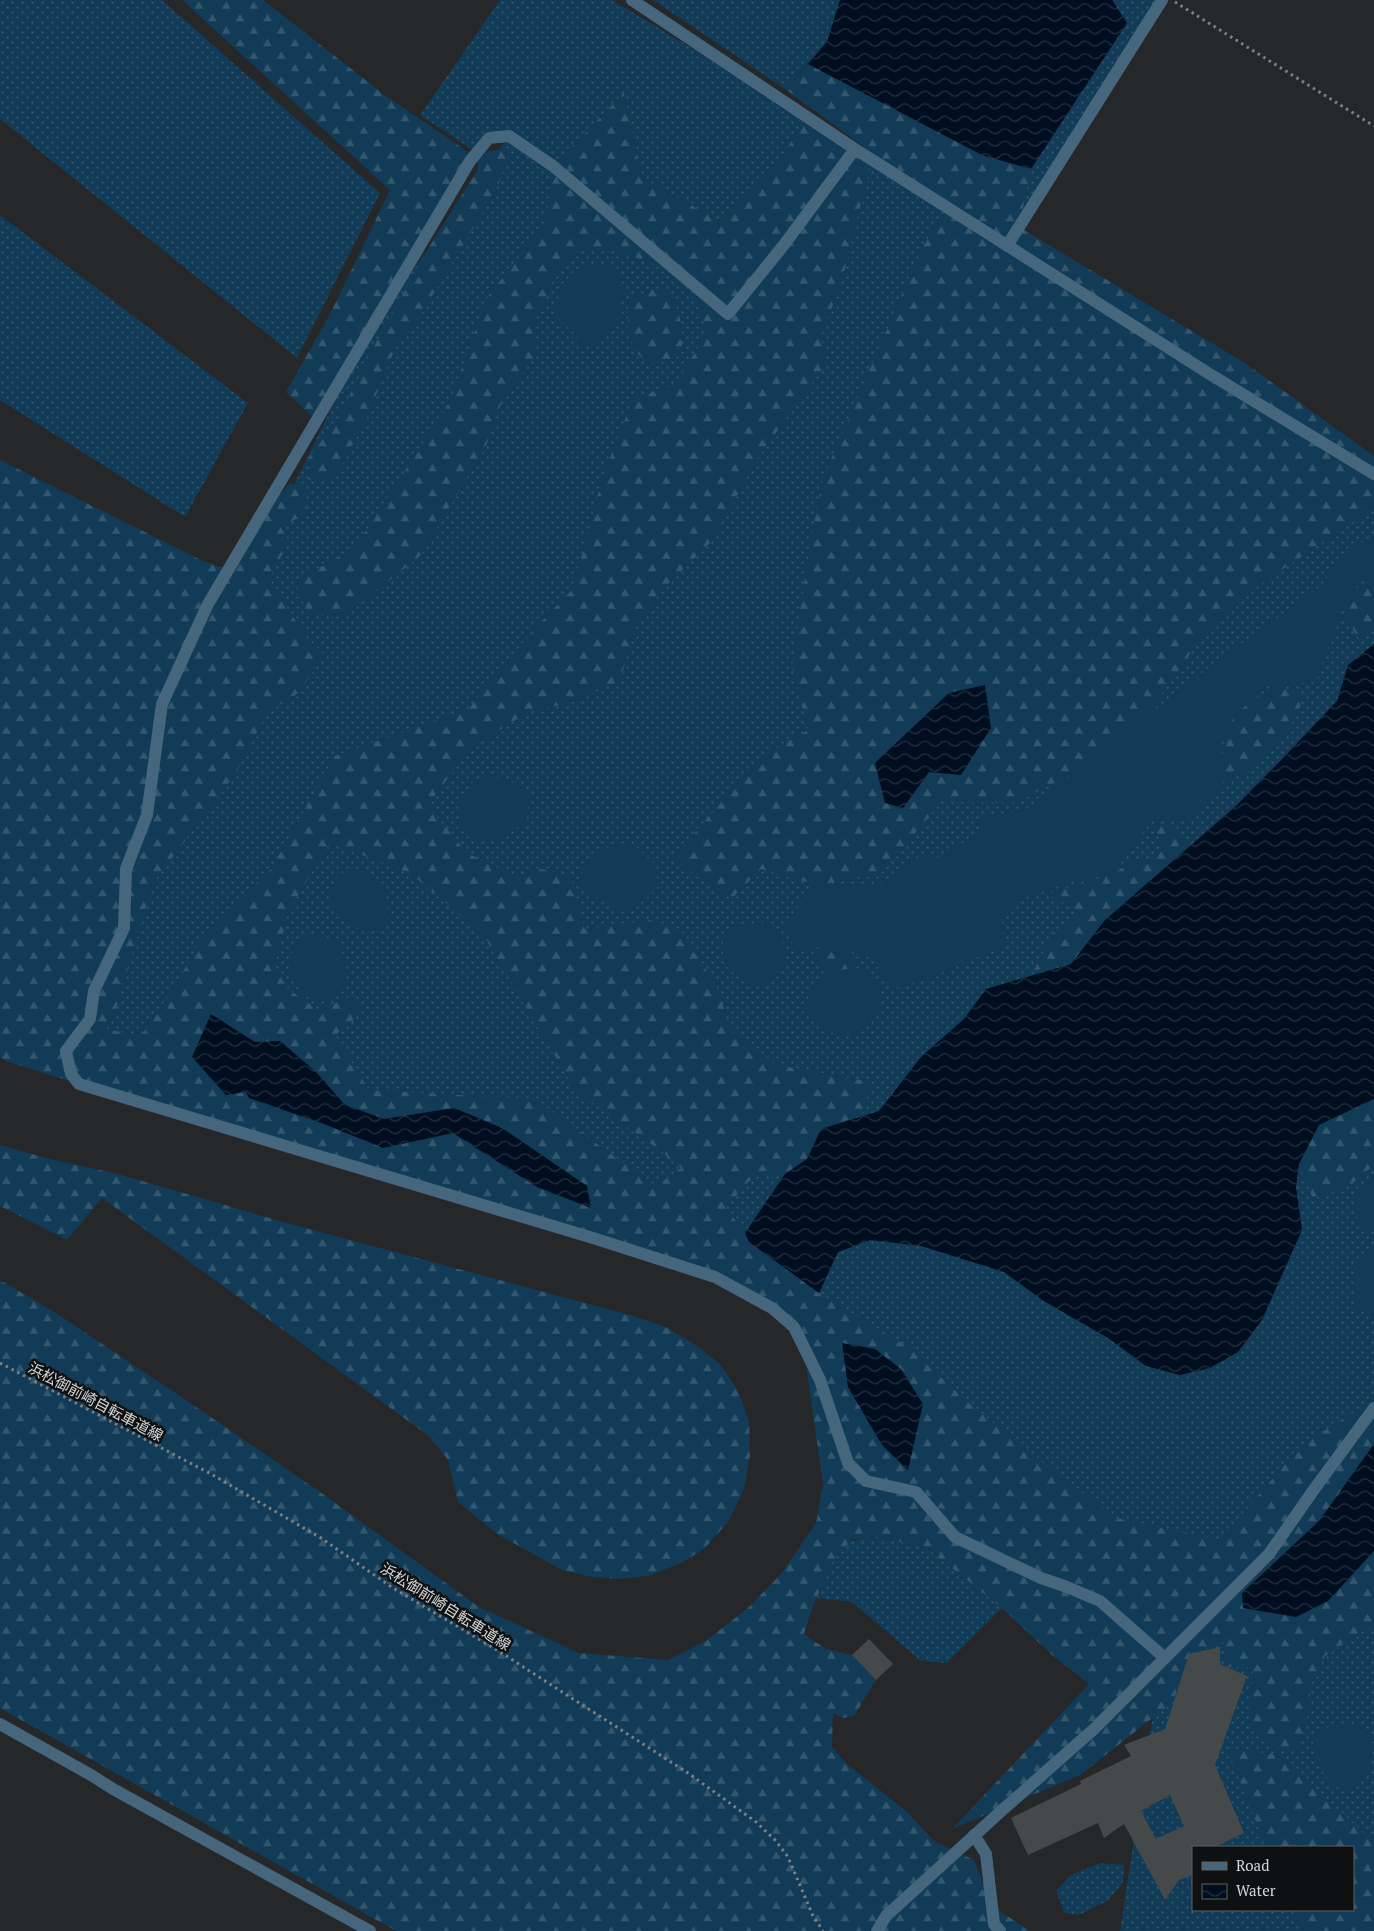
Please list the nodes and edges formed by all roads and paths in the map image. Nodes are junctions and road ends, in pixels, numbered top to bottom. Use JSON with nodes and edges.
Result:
{"nodes":[{"id":1,"x":632,"y":0,"type":"edge"},
{"id":2,"x":1162,"y":0,"type":"edge"},
{"id":3,"x":1172,"y":0,"type":"edge"},
{"id":4,"x":1374,"y":126,"type":"edge"},
{"id":5,"x":855,"y":149,"type":"junction"},
{"id":6,"x":1007,"y":246,"type":"junction"},
{"id":7,"x":1374,"y":474,"type":"edge"},
{"id":8,"x":0,"y":1363,"type":"edge"},
{"id":9,"x":1374,"y":1408,"type":"edge"},
{"id":10,"x":1165,"y":1658,"type":"junction"},
{"id":11,"x":0,"y":1724,"type":"edge"},
{"id":12,"x":974,"y":1835,"type":"junction"},
{"id":13,"x":370,"y":1931,"type":"edge"},
{"id":14,"x":823,"y":1931,"type":"edge"},
{"id":15,"x":877,"y":1931,"type":"edge"},
{"id":16,"x":1000,"y":1931,"type":"edge"}],
"edges":[{"from":1,"to":5,"type":"street"},
{"from":2,"to":6,"type":"street"},
{"from":3,"to":4,"type":"path"},
{"from":5,"to":6,"type":"street"},
{"from":5,"to":10,"type":"street"},
{"from":6,"to":7,"type":"street"},
{"from":8,"to":14,"type":"path","name":"浜松御前崎自転車道線"},
{"from":9,"to":10,"type":"street"},
{"from":10,"to":12,"type":"street"},
{"from":11,"to":13,"type":"street"},
{"from":12,"to":15,"type":"street"},
{"from":12,"to":16,"type":"street"}]}
